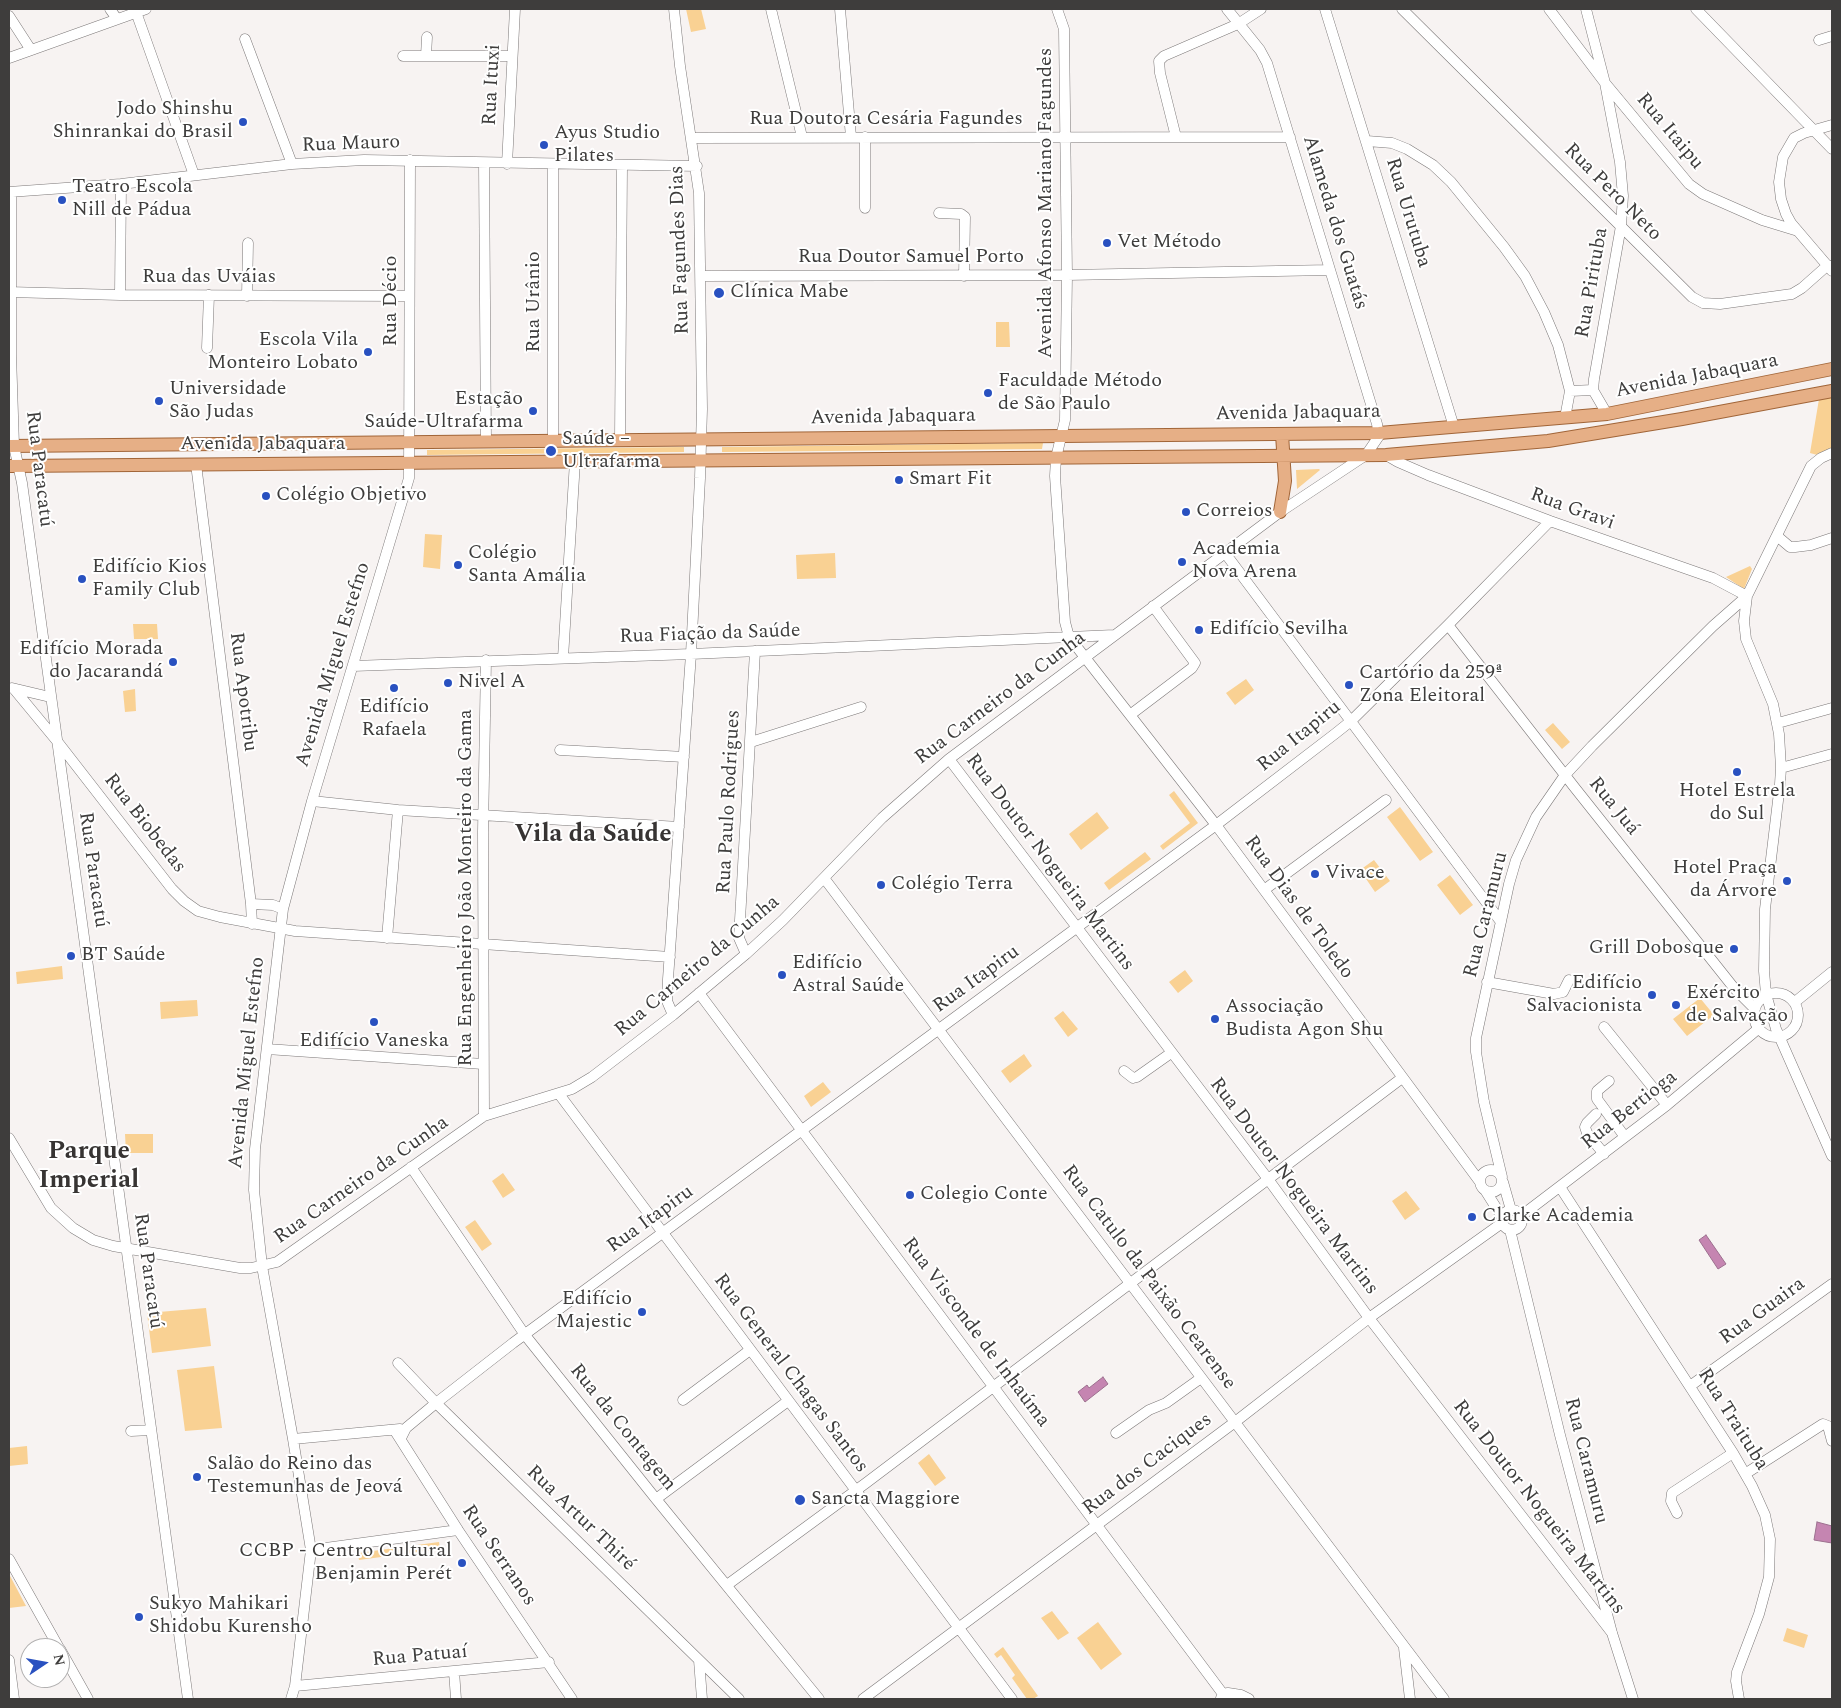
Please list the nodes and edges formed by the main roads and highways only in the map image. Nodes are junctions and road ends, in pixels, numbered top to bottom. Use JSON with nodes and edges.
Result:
{"nodes":[{"id":1,"x":1832,"y":369,"type":"edge"},
{"id":2,"x":1832,"y":391,"type":"edge"},
{"id":3,"x":1282,"y":434,"type":"junction"},
{"id":4,"x":11,"y":446,"type":"edge"},
{"id":5,"x":1284,"y":456,"type":"junction"},
{"id":6,"x":14,"y":466,"type":"edge"},
{"id":7,"x":1280,"y":512,"type":"road end"}],
"edges":[{"from":1,"to":3,"type":"main road","name":"Avenida Jabaquara"},
{"from":2,"to":5,"type":"main road","name":"Avenida Jabaquara"},
{"from":3,"to":4,"type":"main road","name":"Avenida Jabaquara"},
{"from":3,"to":5,"type":"main road"},
{"from":5,"to":6,"type":"main road","name":"Avenida Jabaquara"},
{"from":5,"to":7,"type":"main road"}]}
